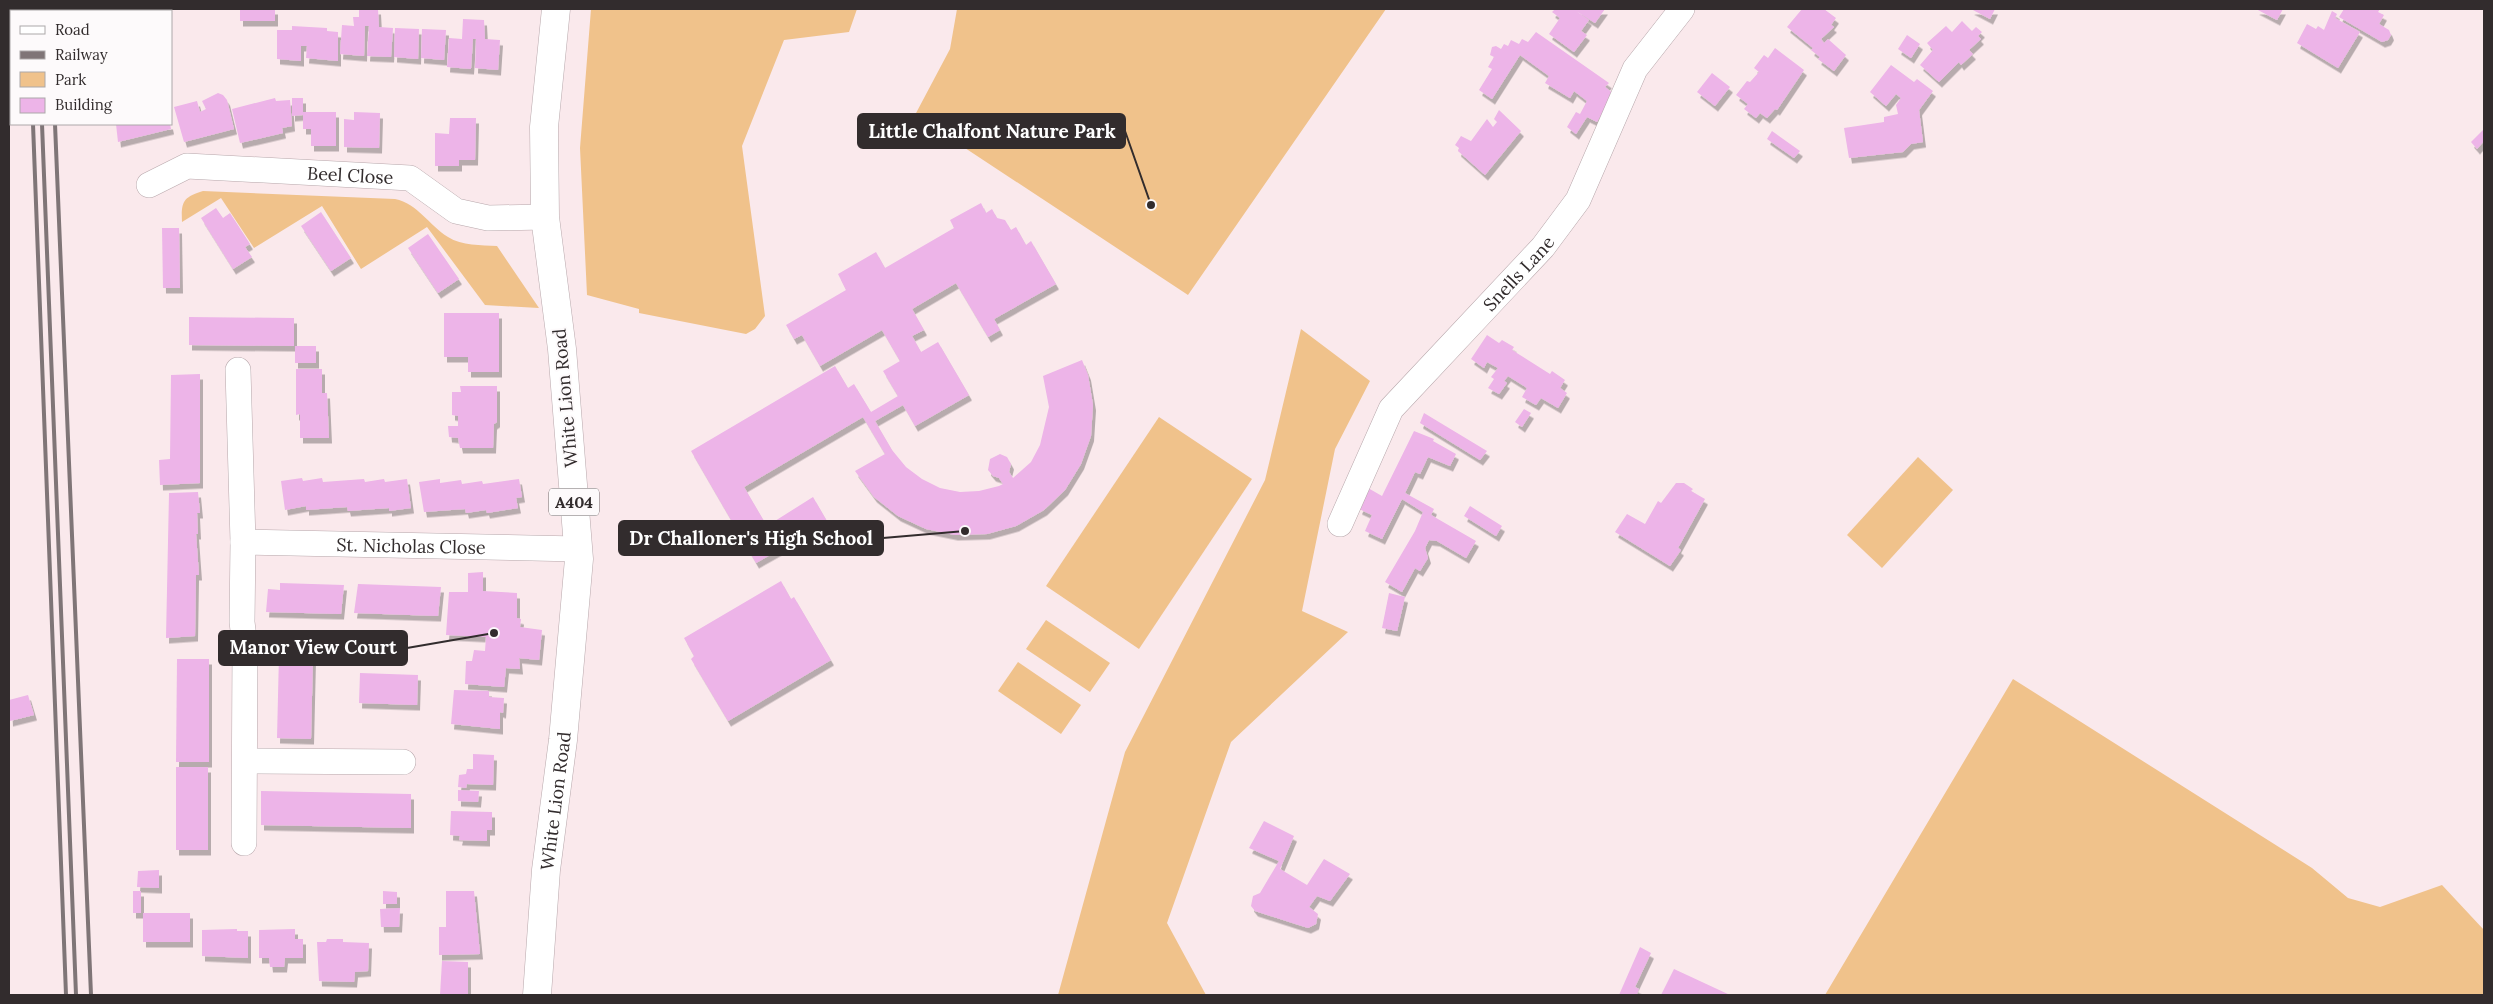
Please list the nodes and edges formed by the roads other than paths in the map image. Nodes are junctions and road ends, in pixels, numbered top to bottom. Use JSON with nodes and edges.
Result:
{"nodes":[{"id":1,"x":556,"y":9,"type":"edge"},
{"id":2,"x":1682,"y":9,"type":"edge"},
{"id":3,"x":149,"y":186,"type":"dead end"},
{"id":4,"x":545,"y":217,"type":"junction"},
{"id":5,"x":238,"y":370,"type":"dead end"},
{"id":6,"x":1340,"y":524,"type":"dead end"},
{"id":7,"x":242,"y":542,"type":"junction"},
{"id":8,"x":578,"y":549,"type":"junction"},
{"id":9,"x":245,"y":761,"type":"junction"},
{"id":10,"x":403,"y":762,"type":"dead end"},
{"id":11,"x":244,"y":843,"type":"dead end"},
{"id":12,"x":536,"y":995,"type":"edge"}],
"edges":[{"from":1,"to":4,"type":"main road","name":"White Lion Road","number":"A404"},
{"from":2,"to":6,"type":"street","name":"Snells Lane"},
{"from":3,"to":4,"type":"street","name":"Beel Close"},
{"from":4,"to":8,"type":"main road","name":"White Lion Road","number":"A404"},
{"from":5,"to":7,"type":"street"},
{"from":7,"to":8,"type":"street","name":"St. Nicholas Close"},
{"from":7,"to":9,"type":"street"},
{"from":8,"to":12,"type":"main road","name":"White Lion Road","number":"A404"},
{"from":9,"to":10,"type":"street"},
{"from":9,"to":11,"type":"street"}]}
